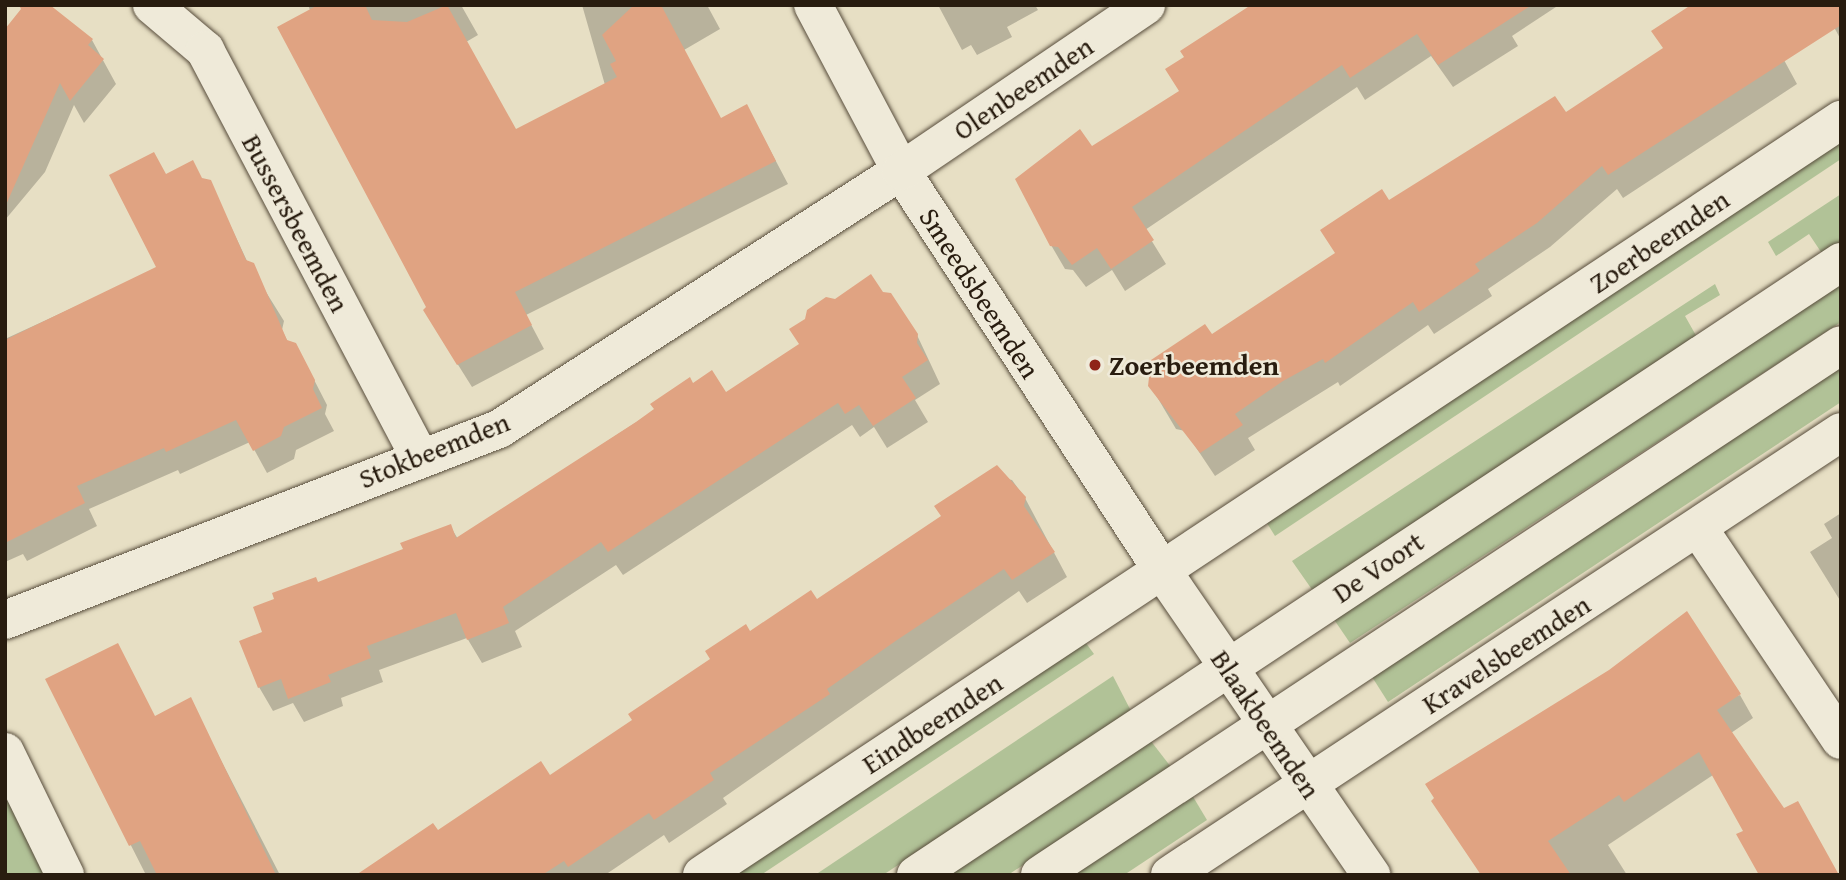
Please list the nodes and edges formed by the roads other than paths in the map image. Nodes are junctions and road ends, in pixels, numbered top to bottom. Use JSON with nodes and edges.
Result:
{"nodes":[{"id":1,"x":152,"y":5,"type":"edge"},
{"id":2,"x":813,"y":5,"type":"edge"},
{"id":3,"x":1146,"y":5,"type":"edge"},
{"id":4,"x":1841,"y":120,"type":"edge"},
{"id":5,"x":901,"y":171,"type":"junction"},
{"id":6,"x":1841,"y":262,"type":"edge"},
{"id":7,"x":1841,"y":345,"type":"edge"},
{"id":8,"x":1841,"y":432,"type":"edge"},
{"id":9,"x":419,"y":456,"type":"junction"},
{"id":10,"x":1699,"y":529,"type":"junction"},
{"id":11,"x":1163,"y":572,"type":"junction"},
{"id":12,"x":5,"y":621,"type":"edge"},
{"id":13,"x":1228,"y":667,"type":"junction"},
{"id":14,"x":1268,"y":726,"type":"junction"},
{"id":15,"x":1841,"y":740,"type":"edge"},
{"id":16,"x":5,"y":752,"type":"edge"},
{"id":17,"x":1308,"y":784,"type":"junction"},
{"id":18,"x":65,"y":875,"type":"edge"},
{"id":19,"x":702,"y":875,"type":"edge"},
{"id":20,"x":916,"y":875,"type":"edge"},
{"id":21,"x":1040,"y":875,"type":"edge"},
{"id":22,"x":1170,"y":875,"type":"edge"},
{"id":23,"x":1371,"y":875,"type":"edge"}],
"edges":[{"from":1,"to":9,"type":"street","name":"Bussersbeemden"},
{"from":2,"to":5,"type":"street","name":"Smeedsbeemden"},
{"from":3,"to":5,"type":"street","name":"Olenbeemden"},
{"from":4,"to":11,"type":"street","name":"Zoerbeemden"},
{"from":5,"to":9,"type":"street","name":"Stokbeemden"},
{"from":5,"to":11,"type":"street","name":"Smeedsbeemden"},
{"from":6,"to":13,"type":"street","name":"De Voort"},
{"from":7,"to":14,"type":"street"},
{"from":8,"to":10,"type":"street","name":"Kravelsbeemden"},
{"from":9,"to":12,"type":"street","name":"Stokbeemden"},
{"from":10,"to":15,"type":"street"},
{"from":10,"to":17,"type":"street","name":"Kravelsbeemden"},
{"from":11,"to":13,"type":"street","name":"Blaakbeemden"},
{"from":11,"to":19,"type":"street","name":"Eindbeemden"},
{"from":13,"to":14,"type":"street","name":"Blaakbeemden"},
{"from":13,"to":20,"type":"street","name":"De Voort"},
{"from":14,"to":17,"type":"street","name":"Blaakbeemden"},
{"from":14,"to":21,"type":"street"},
{"from":16,"to":18,"type":"street"},
{"from":17,"to":22,"type":"street","name":"Kravelsbeemden"},
{"from":17,"to":23,"type":"street","name":"Blaakbeemden"}]}
